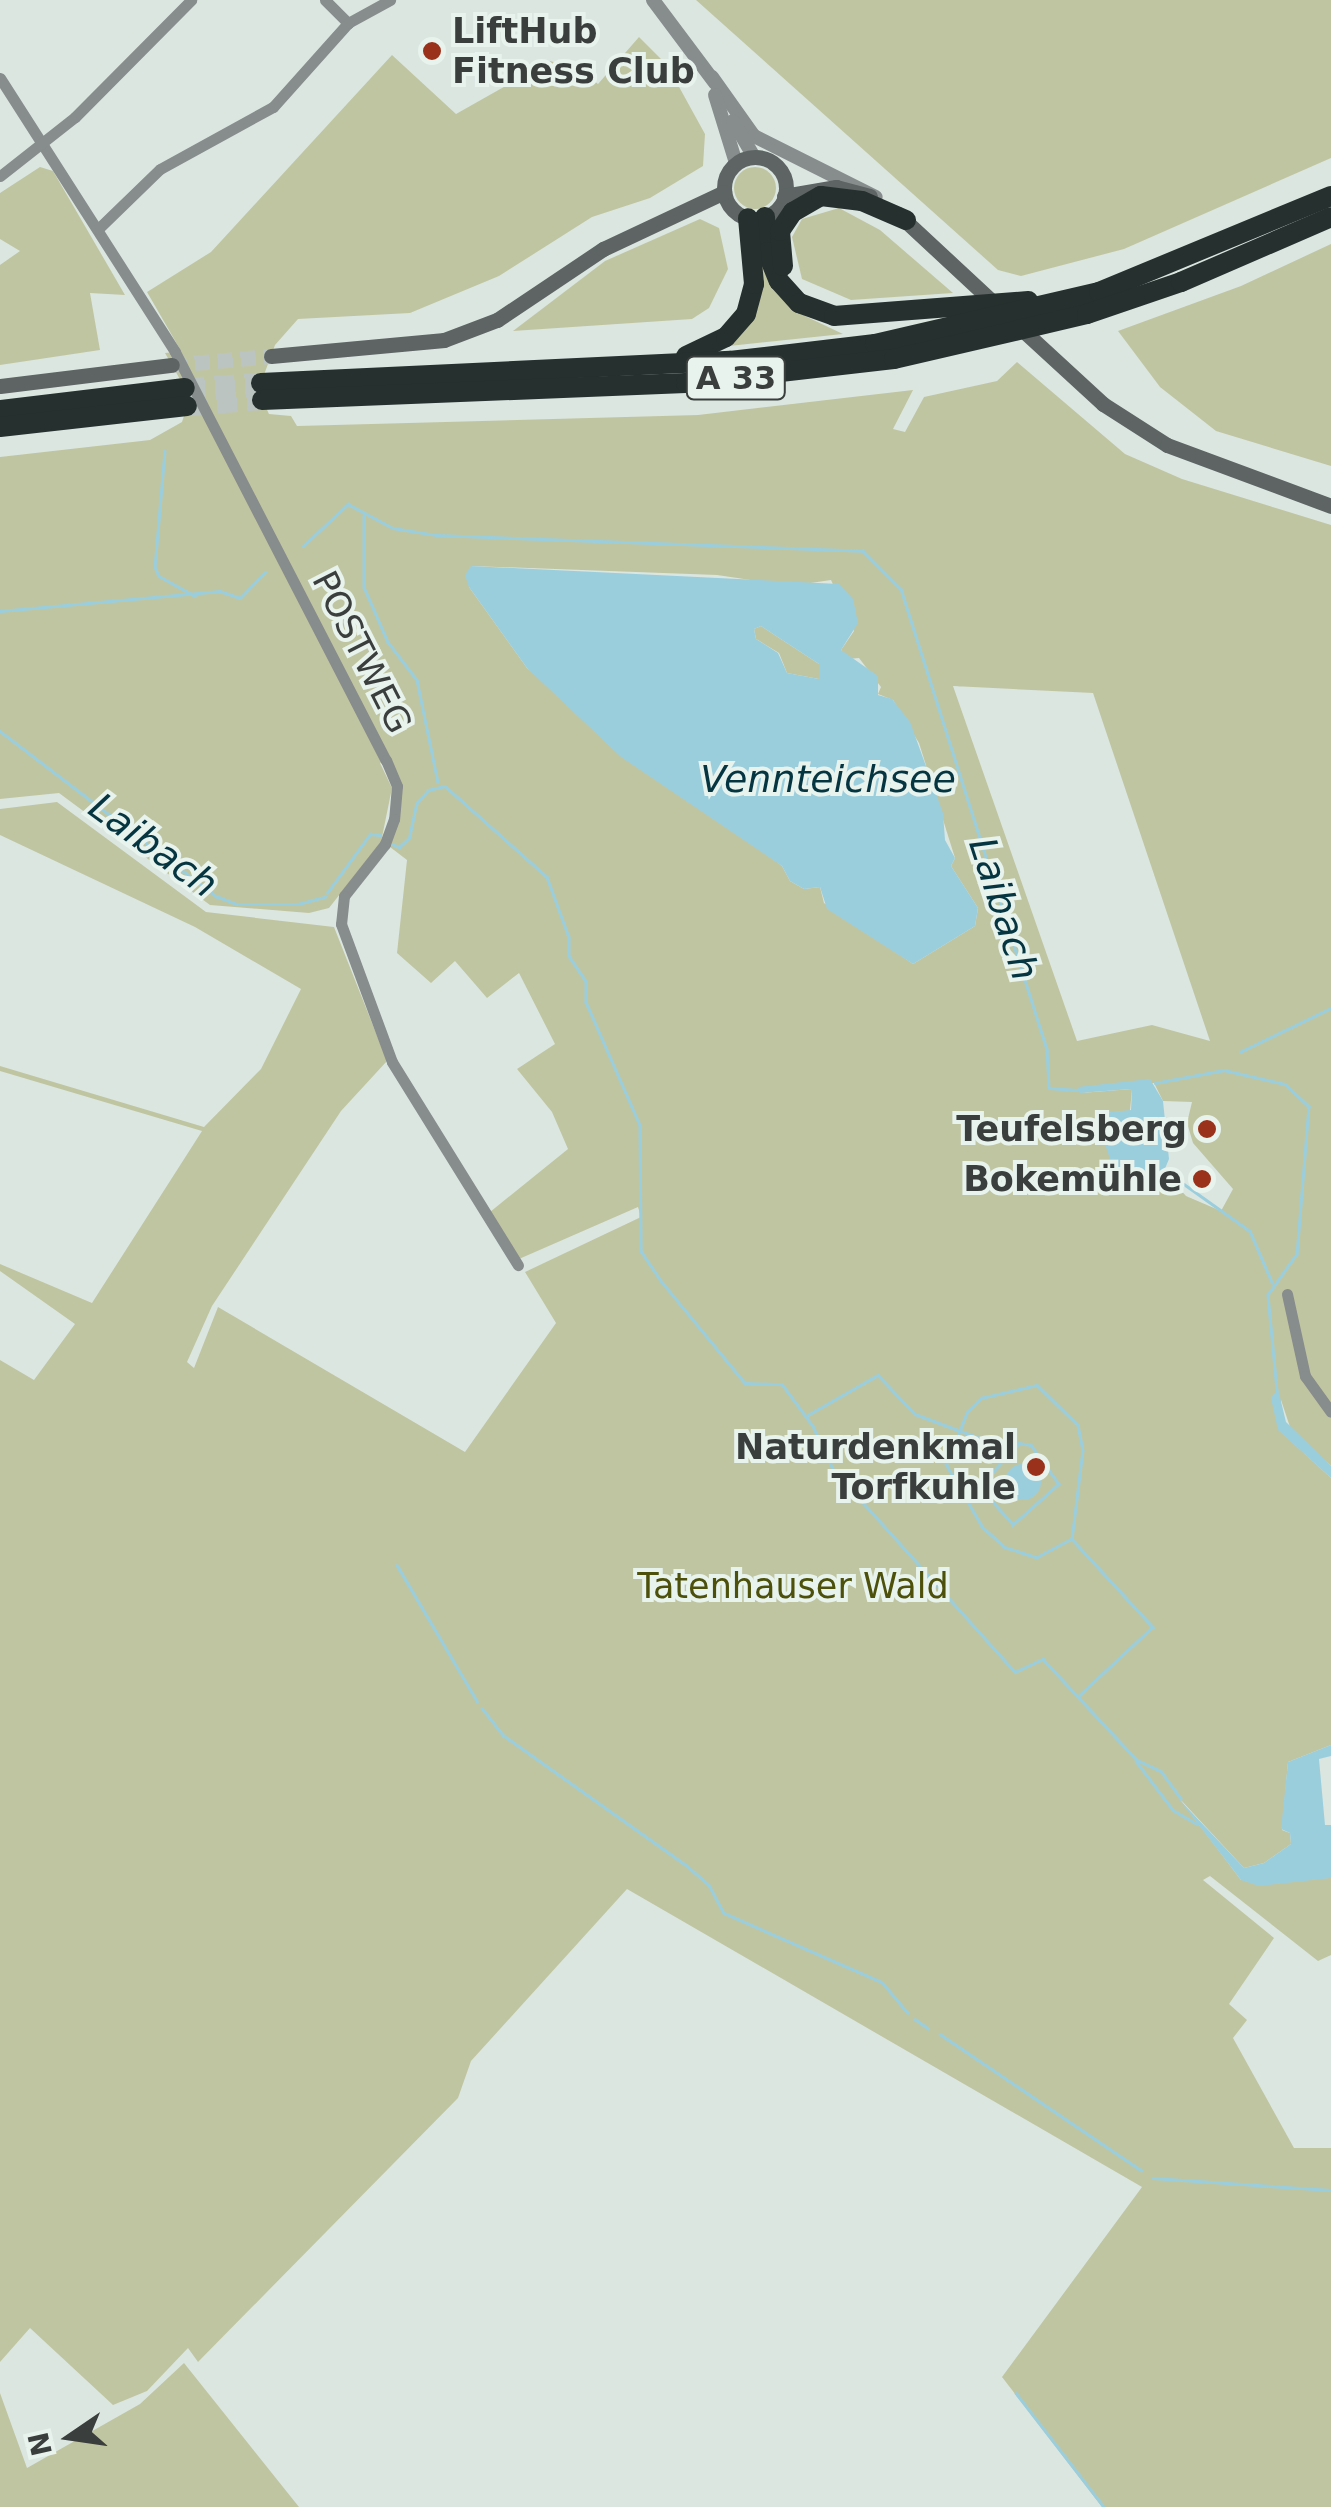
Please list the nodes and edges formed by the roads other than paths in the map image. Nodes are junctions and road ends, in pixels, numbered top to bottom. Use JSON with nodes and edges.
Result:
{"nodes":[{"id":1,"x":191,"y":0,"type":"edge"},
{"id":2,"x":325,"y":0,"type":"edge"},
{"id":3,"x":390,"y":0,"type":"edge"},
{"id":4,"x":653,"y":0,"type":"edge"},
{"id":5,"x":348,"y":24,"type":"junction"},
{"id":6,"x":690,"y":46,"type":"junction"},
{"id":7,"x":712,"y":77,"type":"junction"},
{"id":8,"x":0,"y":78,"type":"edge"},
{"id":9,"x":45,"y":144,"type":"junction"},
{"id":10,"x":754,"y":157,"type":"junction"},
{"id":11,"x":736,"y":164,"type":"junction"},
{"id":12,"x":0,"y":176,"type":"edge"},
{"id":13,"x":784,"y":178,"type":"junction"},
{"id":14,"x":836,"y":186,"type":"junction"},
{"id":15,"x":784,"y":196,"type":"junction"},
{"id":16,"x":1331,"y":196,"type":"edge"},
{"id":17,"x":727,"y":198,"type":"junction"},
{"id":18,"x":881,"y":200,"type":"junction"},
{"id":19,"x":1331,"y":216,"type":"edge"},
{"id":20,"x":757,"y":218,"type":"junction"},
{"id":21,"x":906,"y":220,"type":"junction"},
{"id":22,"x":98,"y":229,"type":"junction"},
{"id":23,"x":1099,"y":292,"type":"junction"},
{"id":24,"x":818,"y":310,"type":"junction"},
{"id":25,"x":271,"y":356,"type":"tunnel mouth"},
{"id":26,"x":173,"y":358,"type":"junction"},
{"id":27,"x":656,"y":364,"type":"junction"},
{"id":28,"x":0,"y":386,"type":"edge"},
{"id":29,"x":0,"y":410,"type":"edge"},
{"id":30,"x":0,"y":428,"type":"edge"},
{"id":31,"x":1331,"y":506,"type":"edge"},
{"id":32,"x":518,"y":1265,"type":"dead end"},
{"id":33,"x":1287,"y":1294,"type":"dead end"},
{"id":34,"x":1331,"y":1412,"type":"edge"}],
"edges":[{"from":1,"to":9,"type":"street"},
{"from":2,"to":5,"type":"street"},
{"from":3,"to":5,"type":"street"},
{"from":4,"to":6,"type":"street"},
{"from":5,"to":22,"type":"street"},
{"from":6,"to":7,"type":"street"},
{"from":6,"to":11,"type":"street"},
{"from":7,"to":10,"type":"street"},
{"from":7,"to":18,"type":"street"},
{"from":8,"to":9,"type":"street","name":"POSTWEG"},
{"from":9,"to":12,"type":"street"},
{"from":9,"to":22,"type":"street","name":"POSTWEG"},
{"from":10,"to":11,"type":"main road"},
{"from":10,"to":13,"type":"main road"},
{"from":11,"to":17,"type":"main road"},
{"from":13,"to":14,"type":"main road"},
{"from":13,"to":15,"type":"main road"},
{"from":14,"to":15,"type":"main road"},
{"from":14,"to":18,"type":"main road"},
{"from":15,"to":20,"type":"main road"},
{"from":16,"to":23,"type":"highway","number":"A 33"},
{"from":17,"to":20,"type":"main road"},
{"from":17,"to":25,"type":"main road"},
{"from":18,"to":21,"type":"main road"},
{"from":19,"to":27,"type":"highway","number":"A 33"},
{"from":20,"to":24,"type":"highway"},
{"from":20,"to":27,"type":"highway"},
{"from":21,"to":24,"type":"highway"},
{"from":21,"to":31,"type":"main road"},
{"from":22,"to":26,"type":"street","name":"POSTWEG"},
{"from":23,"to":24,"type":"highway"},
{"from":23,"to":27,"type":"highway","number":"A 33"},
{"from":26,"to":28,"type":"main road"},
{"from":26,"to":32,"type":"street","name":"POSTWEG"},
{"from":29,"to":30,"type":"highway"},
{"from":33,"to":34,"type":"street"}]}
